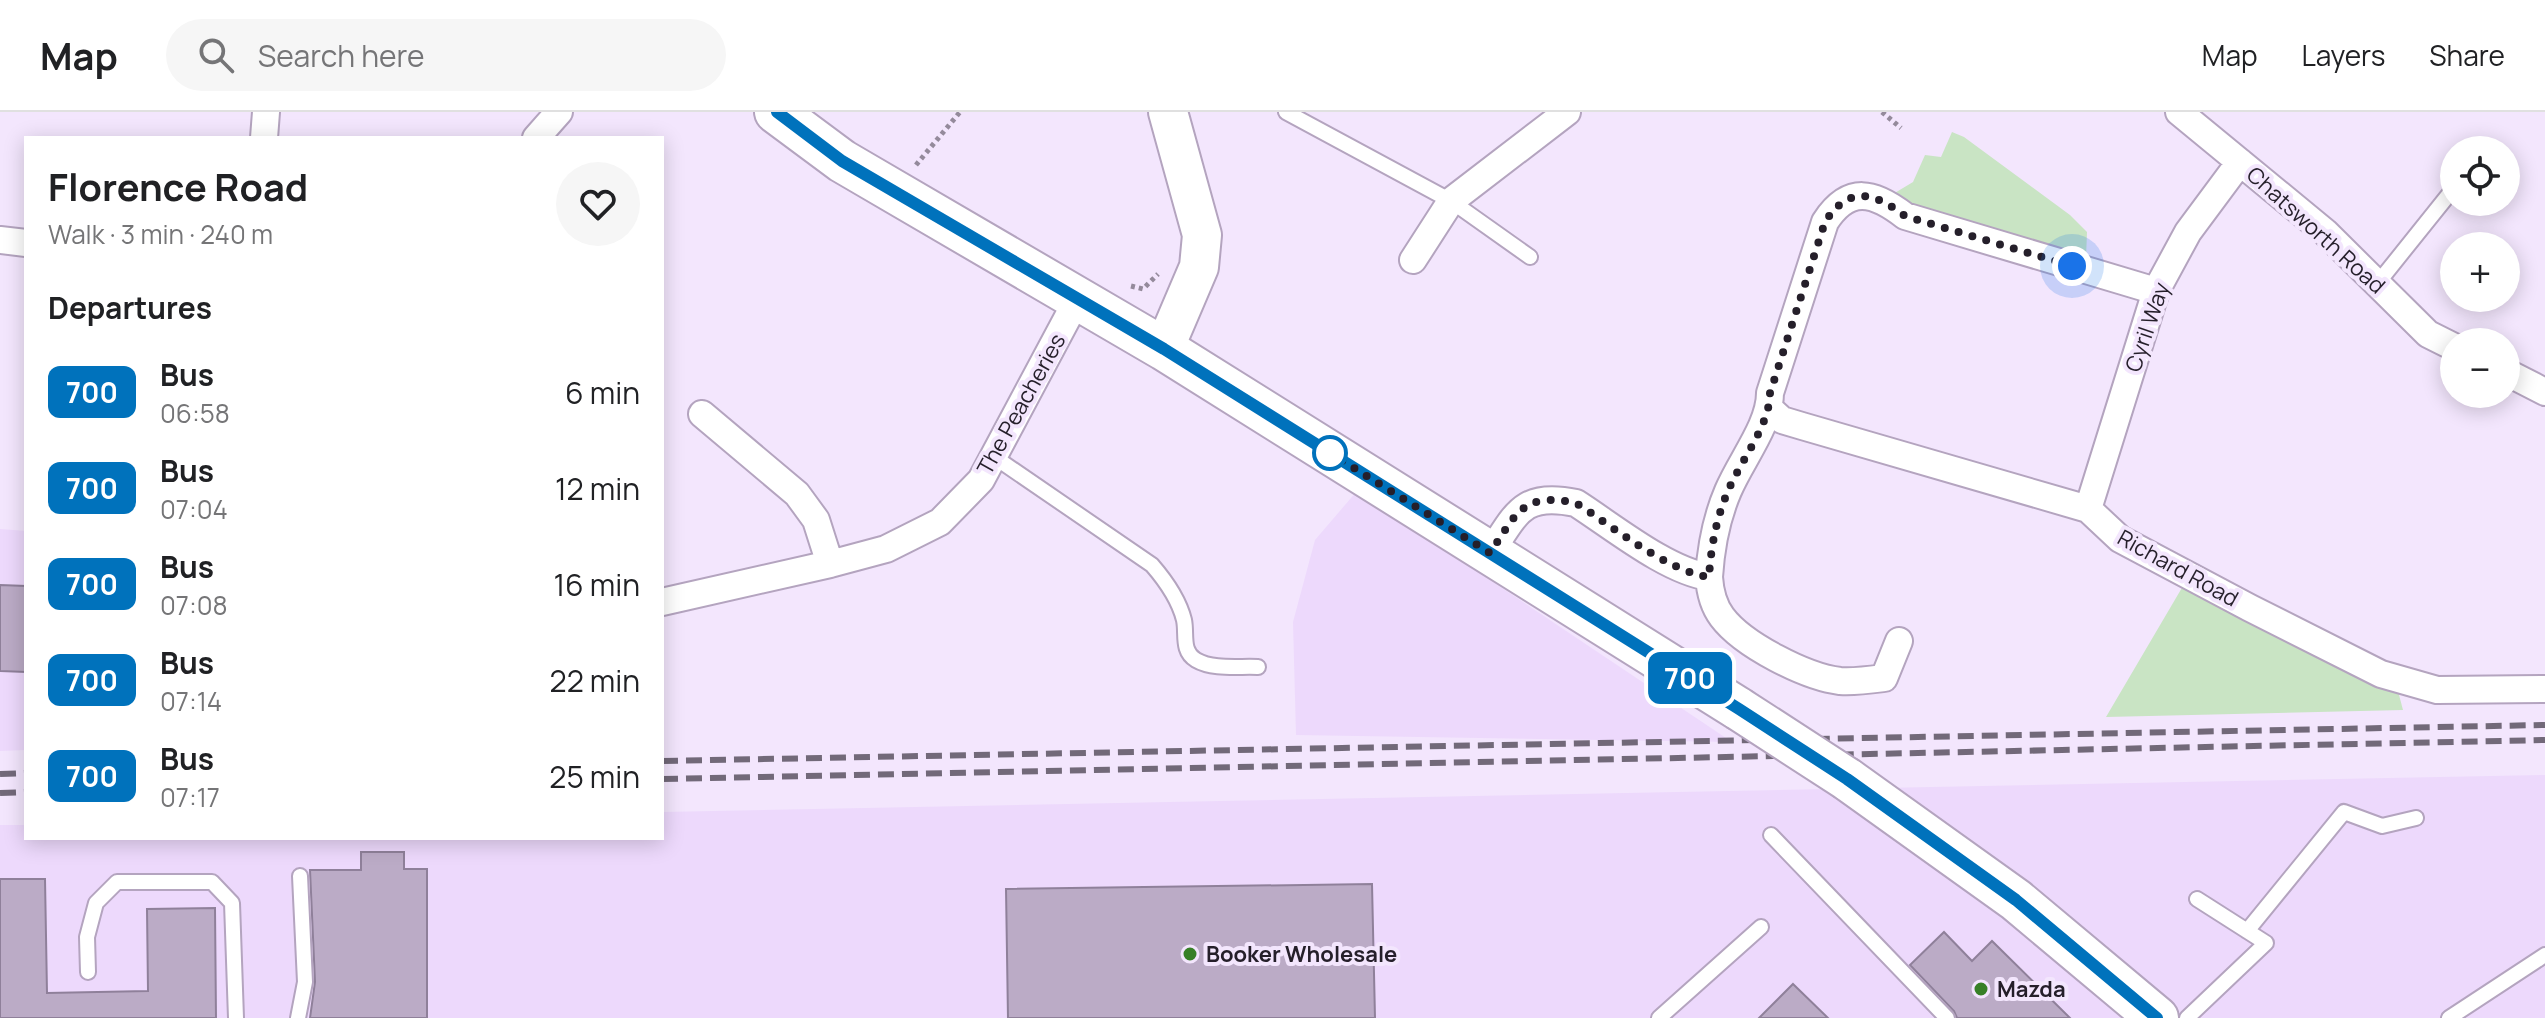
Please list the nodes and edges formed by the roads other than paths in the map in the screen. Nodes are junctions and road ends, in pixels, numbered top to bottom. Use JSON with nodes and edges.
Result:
{"nodes":[{"id":1,"x":266,"y":112,"type":"edge"},
{"id":2,"x":559,"y":112,"type":"edge"},
{"id":3,"x":776,"y":112,"type":"edge"},
{"id":4,"x":1168,"y":112,"type":"edge"},
{"id":5,"x":1286,"y":112,"type":"edge"},
{"id":6,"x":1567,"y":112,"type":"edge"},
{"id":7,"x":2183,"y":113,"type":"edge"},
{"id":8,"x":264,"y":136,"type":"edge"},
{"id":9,"x":538,"y":136,"type":"edge"},
{"id":10,"x":2240,"y":162,"type":"junction"},
{"id":11,"x":1451,"y":201,"type":"junction"},
{"id":12,"x":2440,"y":205,"type":"edge"},
{"id":13,"x":0,"y":240,"type":"edge"},
{"id":14,"x":24,"y":243,"type":"edge"},
{"id":15,"x":1530,"y":257,"type":"dead end"},
{"id":16,"x":1413,"y":260,"type":"dead end"},
{"id":17,"x":2377,"y":284,"type":"junction"},
{"id":18,"x":2156,"y":291,"type":"junction"},
{"id":19,"x":1077,"y":300,"type":"junction"},
{"id":20,"x":2440,"y":340,"type":"edge"},
{"id":21,"x":1164,"y":349,"type":"junction"},
{"id":22,"x":2520,"y":379,"type":"edge"},
{"id":23,"x":2545,"y":392,"type":"edge"},
{"id":24,"x":1770,"y":409,"type":"junction"},
{"id":25,"x":702,"y":414,"type":"dead end"},
{"id":26,"x":993,"y":456,"type":"junction"},
{"id":27,"x":2088,"y":509,"type":"junction"},
{"id":28,"x":1490,"y":553,"type":"junction"},
{"id":29,"x":830,"y":564,"type":"junction"},
{"id":30,"x":1709,"y":577,"type":"junction"},
{"id":31,"x":664,"y":602,"type":"edge"},
{"id":32,"x":1899,"y":641,"type":"dead end"},
{"id":33,"x":1258,"y":667,"type":"dead end"},
{"id":34,"x":2545,"y":689,"type":"edge"},
{"id":35,"x":2416,"y":818,"type":"dead end"},
{"id":36,"x":1771,"y":835,"type":"dead end"},
{"id":37,"x":300,"y":876,"type":"dead end"},
{"id":38,"x":2197,"y":899,"type":"dead end"},
{"id":39,"x":1761,"y":927,"type":"dead end"},
{"id":40,"x":2247,"y":931,"type":"junction"},
{"id":41,"x":2545,"y":955,"type":"edge"},
{"id":42,"x":88,"y":972,"type":"dead end"},
{"id":43,"x":236,"y":1018,"type":"edge"},
{"id":44,"x":298,"y":1018,"type":"edge"},
{"id":45,"x":1659,"y":1018,"type":"edge"},
{"id":46,"x":1947,"y":1018,"type":"edge"},
{"id":47,"x":2157,"y":1018,"type":"edge"},
{"id":48,"x":2187,"y":1018,"type":"edge"},
{"id":49,"x":2449,"y":1018,"type":"edge"}],
"edges":[{"from":1,"to":8,"type":"street"},
{"from":2,"to":9,"type":"street"},
{"from":3,"to":19,"type":"main road"},
{"from":4,"to":21,"type":"street"},
{"from":5,"to":11,"type":"lane"},
{"from":6,"to":11,"type":"street"},
{"from":7,"to":10,"type":"street","name":"Chatsworth Road"},
{"from":10,"to":17,"type":"street","name":"Chatsworth Road"},
{"from":10,"to":18,"type":"street","name":"Cyril Way"},
{"from":11,"to":15,"type":"lane"},
{"from":11,"to":16,"type":"street"},
{"from":12,"to":17,"type":"lane"},
{"from":13,"to":14,"type":"street"},
{"from":17,"to":20,"type":"street","name":"Chatsworth Road"},
{"from":18,"to":24,"type":"street"},
{"from":18,"to":27,"type":"street","name":"Cyril Way"},
{"from":19,"to":21,"type":"main road"},
{"from":19,"to":26,"type":"street","name":"The Peacheries"},
{"from":21,"to":28,"type":"main road"},
{"from":22,"to":23,"type":"street"},
{"from":24,"to":27,"type":"street","name":"Richard Road"},
{"from":24,"to":30,"type":"street"},
{"from":25,"to":29,"type":"street"},
{"from":26,"to":29,"type":"street","name":"The Peacheries"},
{"from":26,"to":33,"type":"lane"},
{"from":27,"to":34,"type":"street","name":"Richard Road"},
{"from":28,"to":30,"type":"street"},
{"from":28,"to":47,"type":"main road","bridge":true},
{"from":29,"to":31,"type":"street","name":"The Peacheries"},
{"from":30,"to":32,"type":"street"},
{"from":35,"to":40,"type":"lane"},
{"from":36,"to":46,"type":"lane"},
{"from":37,"to":44,"type":"lane"},
{"from":38,"to":40,"type":"lane"},
{"from":39,"to":45,"type":"lane"},
{"from":40,"to":48,"type":"lane"},
{"from":41,"to":49,"type":"lane"},
{"from":42,"to":43,"type":"lane"}]}
